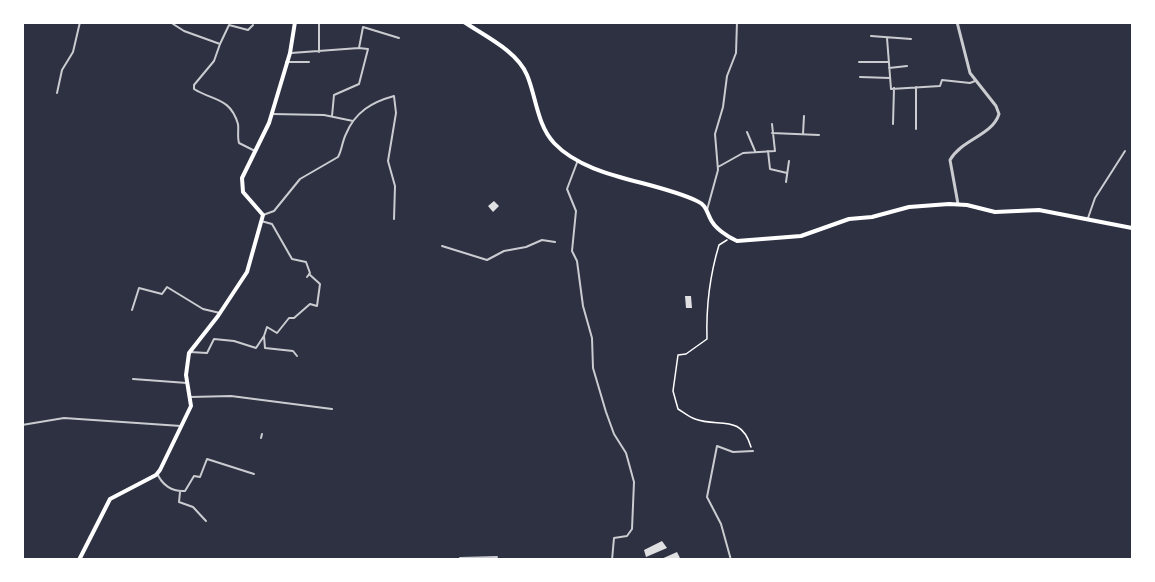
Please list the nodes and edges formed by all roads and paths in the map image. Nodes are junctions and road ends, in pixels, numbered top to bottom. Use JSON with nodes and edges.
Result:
{"nodes":[{"id":1,"x":80,"y":22,"type":"edge"},
{"id":2,"x":170,"y":22,"type":"edge"},
{"id":3,"x":295,"y":22,"type":"edge"},
{"id":4,"x":319,"y":22,"type":"edge"},
{"id":5,"x":464,"y":22,"type":"edge"},
{"id":6,"x":737,"y":22,"type":"edge"},
{"id":7,"x":957,"y":22,"type":"edge"},
{"id":8,"x":253,"y":25,"type":"dead end"},
{"id":9,"x":872,"y":36,"type":"dead end"},
{"id":10,"x":399,"y":38,"type":"dead end"},
{"id":11,"x":887,"y":38,"type":"junction"},
{"id":12,"x":911,"y":39,"type":"dead end"},
{"id":13,"x":219,"y":44,"type":"junction"},
{"id":14,"x":359,"y":48,"type":"junction"},
{"id":15,"x":319,"y":52,"type":"junction"},
{"id":16,"x":290,"y":53,"type":"junction"},
{"id":17,"x":286,"y":62,"type":"junction"},
{"id":18,"x":309,"y":62,"type":"dead end"},
{"id":19,"x":859,"y":62,"type":"dead end"},
{"id":20,"x":889,"y":62,"type":"junction"},
{"id":21,"x":907,"y":66,"type":"dead end"},
{"id":22,"x":889,"y":68,"type":"junction"},
{"id":23,"x":860,"y":77,"type":"dead end"},
{"id":24,"x":890,"y":78,"type":"junction"},
{"id":25,"x":975,"y":81,"type":"junction"},
{"id":26,"x":916,"y":87,"type":"junction"},
{"id":27,"x":894,"y":88,"type":"junction"},
{"id":28,"x":57,"y":93,"type":"dead end"},
{"id":29,"x":272,"y":114,"type":"junction"},
{"id":30,"x":332,"y":116,"type":"junction"},
{"id":31,"x":804,"y":116,"type":"dead end"},
{"id":32,"x":353,"y":121,"type":"junction"},
{"id":33,"x":772,"y":124,"type":"dead end"},
{"id":34,"x":893,"y":124,"type":"dead end"},
{"id":35,"x":916,"y":129,"type":"dead end"},
{"id":36,"x":747,"y":132,"type":"dead end"},
{"id":37,"x":772,"y":133,"type":"junction"},
{"id":38,"x":803,"y":135,"type":"junction"},
{"id":39,"x":819,"y":135,"type":"dead end"},
{"id":40,"x":255,"y":151,"type":"junction"},
{"id":41,"x":755,"y":151,"type":"junction"},
{"id":42,"x":768,"y":151,"type":"junction"},
{"id":43,"x":1125,"y":151,"type":"dead end"},
{"id":44,"x":578,"y":160,"type":"junction"},
{"id":45,"x":789,"y":161,"type":"dead end"},
{"id":46,"x":718,"y":167,"type":"junction"},
{"id":47,"x":787,"y":173,"type":"junction"},
{"id":48,"x":786,"y":182,"type":"dead end"},
{"id":49,"x":958,"y":204,"type":"junction"},
{"id":50,"x":707,"y":210,"type":"junction"},
{"id":51,"x":262,"y":218,"type":"junction"},
{"id":52,"x":1088,"y":218,"type":"junction"},
{"id":53,"x":394,"y":219,"type":"dead end"},
{"id":54,"x":1132,"y":228,"type":"edge"},
{"id":55,"x":730,"y":238,"type":"junction"},
{"id":56,"x":555,"y":242,"type":"dead end"},
{"id":57,"x":442,"y":246,"type":"dead end"},
{"id":58,"x":132,"y":310,"type":"dead end"},
{"id":59,"x":220,"y":314,"type":"junction"},
{"id":60,"x":264,"y":336,"type":"junction"},
{"id":61,"x":190,"y":352,"type":"junction"},
{"id":62,"x":297,"y":356,"type":"dead end"},
{"id":63,"x":133,"y":379,"type":"dead end"},
{"id":64,"x":187,"y":383,"type":"junction"},
{"id":65,"x":190,"y":397,"type":"junction"},
{"id":66,"x":332,"y":409,"type":"dead end"},
{"id":67,"x":22,"y":425,"type":"edge"},
{"id":68,"x":180,"y":426,"type":"junction"},
{"id":69,"x":753,"y":451,"type":"joint"},
{"id":70,"x":158,"y":473,"type":"junction"},
{"id":71,"x":254,"y":474,"type":"dead end"},
{"id":72,"x":180,"y":492,"type":"junction"},
{"id":73,"x":206,"y":521,"type":"dead end"},
{"id":74,"x":497,"y":557,"type":"dead end"},
{"id":75,"x":460,"y":558,"type":"dead end"},
{"id":76,"x":79,"y":560,"type":"edge"},
{"id":77,"x":612,"y":560,"type":"edge"},
{"id":78,"x":731,"y":560,"type":"edge"}],
"edges":[{"from":1,"to":28,"type":"street"},
{"from":2,"to":13,"type":"street"},
{"from":3,"to":16,"type":"main road"},
{"from":4,"to":15,"type":"street"},
{"from":5,"to":44,"type":"main road"},
{"from":6,"to":46,"type":"street"},
{"from":7,"to":25,"type":"street"},
{"from":8,"to":13,"type":"street"},
{"from":9,"to":11,"type":"street"},
{"from":10,"to":14,"type":"street"},
{"from":11,"to":12,"type":"street"},
{"from":11,"to":20,"type":"street"},
{"from":13,"to":40,"type":"street"},
{"from":14,"to":15,"type":"street"},
{"from":14,"to":30,"type":"street"},
{"from":15,"to":16,"type":"street"},
{"from":16,"to":17,"type":"main road"},
{"from":17,"to":18,"type":"street"},
{"from":17,"to":29,"type":"main road"},
{"from":19,"to":20,"type":"street"},
{"from":20,"to":22,"type":"street"},
{"from":21,"to":22,"type":"street"},
{"from":22,"to":24,"type":"street"},
{"from":23,"to":24,"type":"street"},
{"from":24,"to":27,"type":"street"},
{"from":25,"to":26,"type":"street"},
{"from":25,"to":49,"type":"street"},
{"from":26,"to":27,"type":"street"},
{"from":26,"to":35,"type":"street"},
{"from":27,"to":34,"type":"street"},
{"from":29,"to":30,"type":"street"},
{"from":29,"to":40,"type":"main road"},
{"from":30,"to":32,"type":"street"},
{"from":31,"to":38,"type":"street"},
{"from":32,"to":51,"type":"street"},
{"from":32,"to":53,"type":"street"},
{"from":33,"to":37,"type":"street"},
{"from":36,"to":41,"type":"street"},
{"from":37,"to":38,"type":"street"},
{"from":37,"to":42,"type":"street"},
{"from":38,"to":39,"type":"street"},
{"from":40,"to":51,"type":"main road"},
{"from":41,"to":42,"type":"street"},
{"from":41,"to":46,"type":"street"},
{"from":42,"to":47,"type":"street"},
{"from":43,"to":52,"type":"street"},
{"from":44,"to":50,"type":"main road"},
{"from":44,"to":77,"type":"street"},
{"from":45,"to":47,"type":"street"},
{"from":46,"to":50,"type":"street"},
{"from":47,"to":48,"type":"street"},
{"from":49,"to":52,"type":"main road"},
{"from":49,"to":55,"type":"main road"},
{"from":50,"to":55,"type":"main road"},
{"from":51,"to":59,"type":"main road"},
{"from":51,"to":60,"type":"street"},
{"from":52,"to":54,"type":"main road"},
{"from":55,"to":69,"type":"path"},
{"from":56,"to":57,"type":"street"},
{"from":58,"to":59,"type":"street"},
{"from":59,"to":61,"type":"main road"},
{"from":60,"to":61,"type":"street"},
{"from":60,"to":62,"type":"street"},
{"from":61,"to":64,"type":"main road"},
{"from":63,"to":64,"type":"street"},
{"from":64,"to":65,"type":"main road"},
{"from":65,"to":66,"type":"street"},
{"from":65,"to":68,"type":"main road"},
{"from":67,"to":68,"type":"street"},
{"from":68,"to":70,"type":"main road"},
{"from":69,"to":78,"type":"street"},
{"from":70,"to":72,"type":"street"},
{"from":70,"to":76,"type":"main road"},
{"from":71,"to":72,"type":"street"},
{"from":72,"to":73,"type":"street"},
{"from":74,"to":75,"type":"street"}]}
